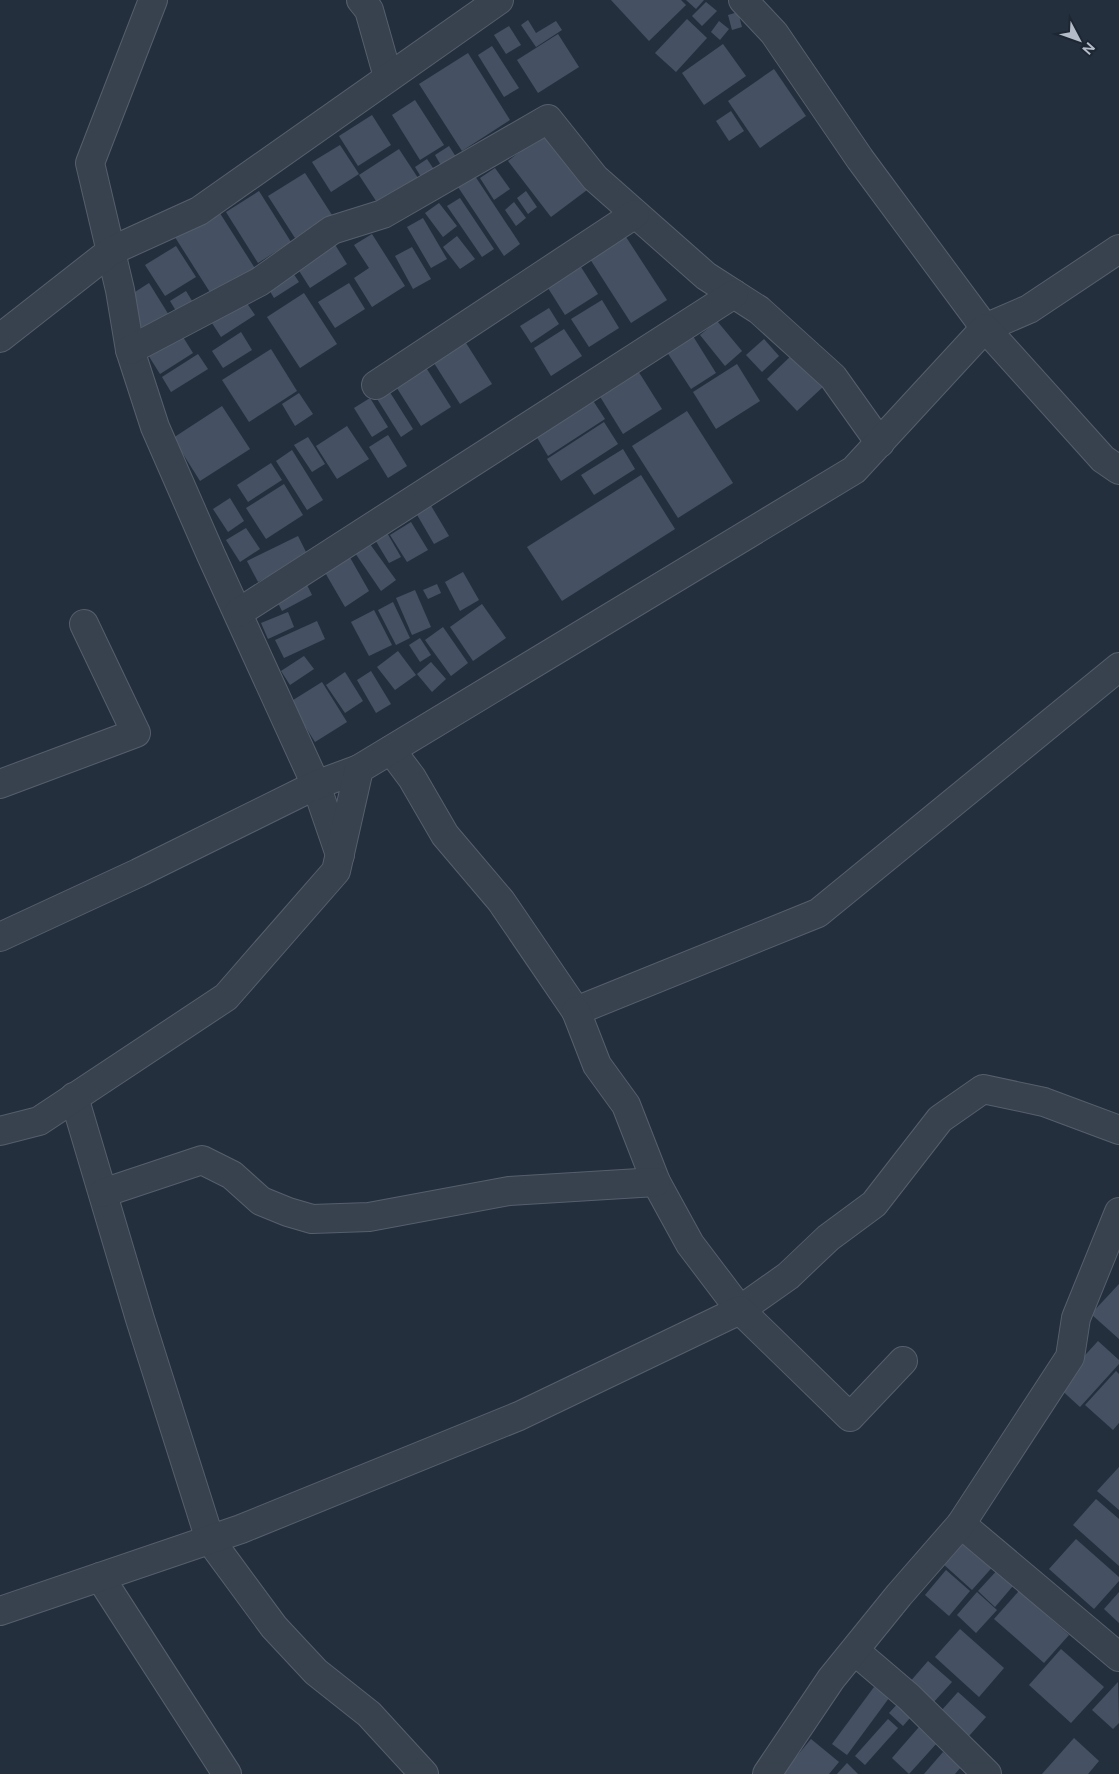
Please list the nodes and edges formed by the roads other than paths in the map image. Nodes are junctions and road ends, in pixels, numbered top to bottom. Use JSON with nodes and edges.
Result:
{"nodes":[{"id":1,"x":153,"y":0,"type":"edge"},
{"id":2,"x":361,"y":0,"type":"edge"},
{"id":3,"x":499,"y":0,"type":"edge"},
{"id":4,"x":743,"y":0,"type":"edge"},
{"id":5,"x":388,"y":77,"type":"junction"},
{"id":6,"x":635,"y":214,"type":"junction"},
{"id":7,"x":1119,"y":249,"type":"edge"},
{"id":8,"x":111,"y":252,"type":"junction"},
{"id":9,"x":734,"y":294,"type":"junction"},
{"id":10,"x":985,"y":328,"type":"junction"},
{"id":11,"x":0,"y":338,"type":"edge"},
{"id":12,"x":130,"y":350,"type":"junction"},
{"id":13,"x":376,"y":385,"type":"dead end"},
{"id":14,"x":880,"y":443,"type":"junction"},
{"id":15,"x":1119,"y":470,"type":"edge"},
{"id":16,"x":238,"y":613,"type":"junction"},
{"id":17,"x":84,"y":624,"type":"dead end"},
{"id":18,"x":1119,"y":667,"type":"edge"},
{"id":19,"x":391,"y":750,"type":"junction"},
{"id":20,"x":359,"y":769,"type":"junction"},
{"id":21,"x":0,"y":784,"type":"edge"},
{"id":22,"x":316,"y":785,"type":"junction"},
{"id":23,"x":340,"y":855,"type":"junction"},
{"id":24,"x":0,"y":937,"type":"edge"},
{"id":25,"x":576,"y":1011,"type":"junction"},
{"id":26,"x":74,"y":1097,"type":"junction"},
{"id":27,"x":1119,"y":1130,"type":"edge"},
{"id":28,"x":0,"y":1131,"type":"edge"},
{"id":29,"x":656,"y":1182,"type":"junction"},
{"id":30,"x":103,"y":1193,"type":"junction"},
{"id":31,"x":1119,"y":1212,"type":"edge"},
{"id":32,"x":740,"y":1310,"type":"junction"},
{"id":33,"x":903,"y":1361,"type":"dead end"},
{"id":34,"x":961,"y":1524,"type":"junction"},
{"id":35,"x":210,"y":1540,"type":"junction"},
{"id":36,"x":100,"y":1577,"type":"junction"},
{"id":37,"x":0,"y":1611,"type":"edge"},
{"id":38,"x":855,"y":1651,"type":"junction"},
{"id":39,"x":1119,"y":1657,"type":"edge"},
{"id":40,"x":227,"y":1774,"type":"edge"},
{"id":41,"x":424,"y":1774,"type":"edge"},
{"id":42,"x":768,"y":1774,"type":"edge"},
{"id":43,"x":987,"y":1774,"type":"edge"}],
"edges":[{"from":1,"to":8,"type":"street"},
{"from":2,"to":5,"type":"street"},
{"from":3,"to":5,"type":"street"},
{"from":4,"to":10,"type":"street"},
{"from":5,"to":8,"type":"street"},
{"from":6,"to":9,"type":"street"},
{"from":6,"to":12,"type":"street"},
{"from":6,"to":13,"type":"street"},
{"from":7,"to":10,"type":"street"},
{"from":8,"to":11,"type":"street"},
{"from":8,"to":12,"type":"street"},
{"from":9,"to":14,"type":"street"},
{"from":9,"to":16,"type":"street"},
{"from":10,"to":14,"type":"street"},
{"from":10,"to":15,"type":"street"},
{"from":12,"to":16,"type":"street"},
{"from":14,"to":19,"type":"street"},
{"from":16,"to":22,"type":"street"},
{"from":17,"to":21,"type":"street"},
{"from":18,"to":25,"type":"street"},
{"from":19,"to":20,"type":"street"},
{"from":19,"to":25,"type":"street"},
{"from":20,"to":22,"type":"street"},
{"from":20,"to":23,"type":"street"},
{"from":22,"to":23,"type":"street"},
{"from":22,"to":24,"type":"street"},
{"from":23,"to":26,"type":"street"},
{"from":25,"to":29,"type":"street"},
{"from":26,"to":28,"type":"street"},
{"from":26,"to":30,"type":"street"},
{"from":27,"to":32,"type":"street"},
{"from":29,"to":30,"type":"street"},
{"from":29,"to":32,"type":"street"},
{"from":30,"to":35,"type":"street"},
{"from":31,"to":34,"type":"street"},
{"from":32,"to":33,"type":"street"},
{"from":32,"to":35,"type":"street"},
{"from":34,"to":38,"type":"street"},
{"from":34,"to":39,"type":"street"},
{"from":35,"to":36,"type":"street"},
{"from":35,"to":41,"type":"street"},
{"from":36,"to":37,"type":"street"},
{"from":36,"to":40,"type":"street"},
{"from":38,"to":42,"type":"street"},
{"from":38,"to":43,"type":"street"}]}
